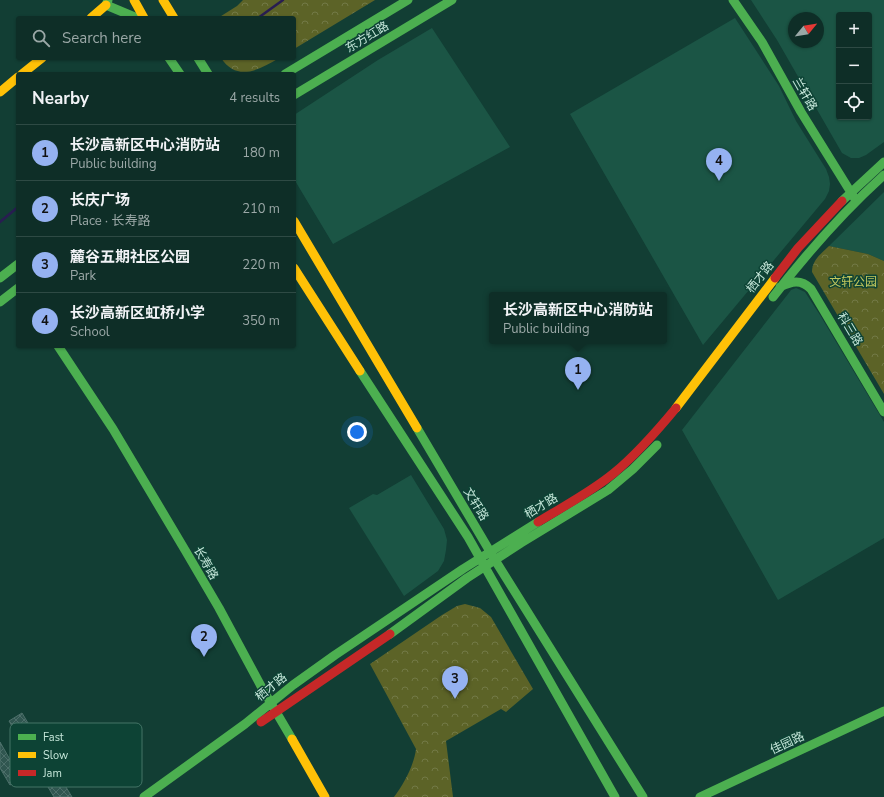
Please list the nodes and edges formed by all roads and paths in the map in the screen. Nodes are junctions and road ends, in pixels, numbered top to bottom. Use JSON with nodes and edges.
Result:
{"nodes":[{"id":1,"x":134,"y":0,"type":"edge"},
{"id":2,"x":408,"y":0,"type":"edge"},
{"id":3,"x":452,"y":0,"type":"edge"},
{"id":4,"x":733,"y":0,"type":"edge"},
{"id":5,"x":739,"y":0,"type":"edge"},
{"id":6,"x":164,"y":1,"type":"edge"},
{"id":7,"x":107,"y":3,"type":"edge"},
{"id":8,"x":93,"y":16,"type":"edge"},
{"id":9,"x":133,"y":16,"type":"edge"},
{"id":10,"x":143,"y":16,"type":"edge"},
{"id":11,"x":173,"y":16,"type":"edge"},
{"id":12,"x":40,"y":60,"type":"edge"},
{"id":13,"x":170,"y":60,"type":"edge"},
{"id":14,"x":199,"y":60,"type":"edge"},
{"id":15,"x":24,"y":72,"type":"edge"},
{"id":16,"x":179,"y":72,"type":"edge"},
{"id":17,"x":207,"y":72,"type":"edge"},
{"id":18,"x":288,"y":72,"type":"edge"},
{"id":19,"x":16,"y":79,"type":"edge"},
{"id":20,"x":0,"y":92,"type":"edge"},
{"id":21,"x":296,"y":94,"type":"edge"},
{"id":22,"x":884,"y":162,"type":"edge"},
{"id":23,"x":884,"y":175,"type":"edge"},
{"id":24,"x":852,"y":191,"type":"junction"},
{"id":25,"x":858,"y":200,"type":"junction"},
{"id":26,"x":296,"y":224,"type":"edge"},
{"id":27,"x":803,"y":258,"type":"junction"},
{"id":28,"x":9,"y":271,"type":"edge"},
{"id":29,"x":296,"y":271,"type":"edge"},
{"id":30,"x":16,"y":283,"type":"edge"},
{"id":31,"x":780,"y":287,"type":"junction"},
{"id":32,"x":16,"y":289,"type":"edge"},
{"id":33,"x":0,"y":302,"type":"edge"},
{"id":34,"x":59,"y":348,"type":"edge"},
{"id":35,"x":65,"y":348,"type":"edge"},
{"id":36,"x":884,"y":405,"type":"edge"},
{"id":37,"x":884,"y":412,"type":"edge"},
{"id":38,"x":672,"y":427,"type":"dead end"},
{"id":39,"x":663,"y":438,"type":"dead end"},
{"id":40,"x":490,"y":552,"type":"junction"},
{"id":41,"x":479,"y":559,"type":"junction"},
{"id":42,"x":495,"y":560,"type":"junction"},
{"id":43,"x":484,"y":567,"type":"junction"},
{"id":44,"x":272,"y":702,"type":"junction"},
{"id":45,"x":277,"y":710,"type":"junction"},
{"id":46,"x":884,"y":711,"type":"edge"},
{"id":47,"x":884,"y":716,"type":"edge"},
{"id":48,"x":220,"y":753,"type":"dead end"},
{"id":49,"x":144,"y":797,"type":"edge"},
{"id":50,"x":325,"y":797,"type":"edge"},
{"id":51,"x":330,"y":797,"type":"edge"},
{"id":52,"x":615,"y":797,"type":"edge"},
{"id":53,"x":643,"y":797,"type":"edge"},
{"id":54,"x":700,"y":797,"type":"edge"},
{"id":55,"x":712,"y":797,"type":"edge"}],
"edges":[{"from":1,"to":10,"type":"main road"},
{"from":2,"to":18,"type":"main road","name":"东方红路"},
{"from":3,"to":21,"type":"main road","name":"东方红路"},
{"from":4,"to":24,"type":"main road","name":"兰轩路"},
{"from":5,"to":24,"type":"main road","name":"兰轩路"},
{"from":6,"to":11,"type":"main road"},
{"from":7,"to":8,"type":"main road"},
{"from":7,"to":9,"type":"main road"},
{"from":12,"to":15,"type":"main road"},
{"from":13,"to":16,"type":"main road"},
{"from":14,"to":17,"type":"main road"},
{"from":19,"to":20,"type":"main road"},
{"from":22,"to":24,"type":"main road","name":"栖才路"},
{"from":23,"to":25,"type":"main road","name":"栖才路"},
{"from":24,"to":25,"type":"main road","name":"兰轩路"},
{"from":24,"to":40,"type":"main road","name":"栖才路"},
{"from":25,"to":27,"type":"main road","name":"栖才路"},
{"from":26,"to":40,"type":"main road","name":"文轩路"},
{"from":27,"to":31,"type":"main road","name":"栖才路"},
{"from":27,"to":36,"type":"main road","name":"科三路"},
{"from":28,"to":30,"type":"main road"},
{"from":29,"to":41,"type":"main road","name":"文轩路"},
{"from":31,"to":37,"type":"main road","name":"科三路"},
{"from":31,"to":38,"type":"main road","name":"栖才路"},
{"from":32,"to":33,"type":"main road"},
{"from":34,"to":44,"type":"main road","name":"长寿路"},
{"from":35,"to":44,"type":"main road","name":"长寿路"},
{"from":39,"to":42,"type":"main road","name":"栖才路"},
{"from":40,"to":41,"type":"main road","name":"栖才路"},
{"from":40,"to":42,"type":"main road","name":"文轩路"},
{"from":41,"to":43,"type":"main road","name":"文轩路"},
{"from":41,"to":44,"type":"main road","name":"栖才路"},
{"from":42,"to":43,"type":"main road","name":"栖才路"},
{"from":42,"to":53,"type":"main road","name":"文轩路"},
{"from":43,"to":45,"type":"main road","name":"栖才路"},
{"from":43,"to":52,"type":"main road","name":"文轩路"},
{"from":44,"to":45,"type":"main road","name":"长寿路"},
{"from":44,"to":49,"type":"main road","name":"栖才路"},
{"from":45,"to":48,"type":"main road","name":"栖才路"},
{"from":45,"to":50,"type":"main road","name":"长寿路"},
{"from":45,"to":51,"type":"main road","name":"长寿路"},
{"from":46,"to":54,"type":"main road","name":"佳园路"},
{"from":47,"to":55,"type":"main road","name":"佳园路"}]}
